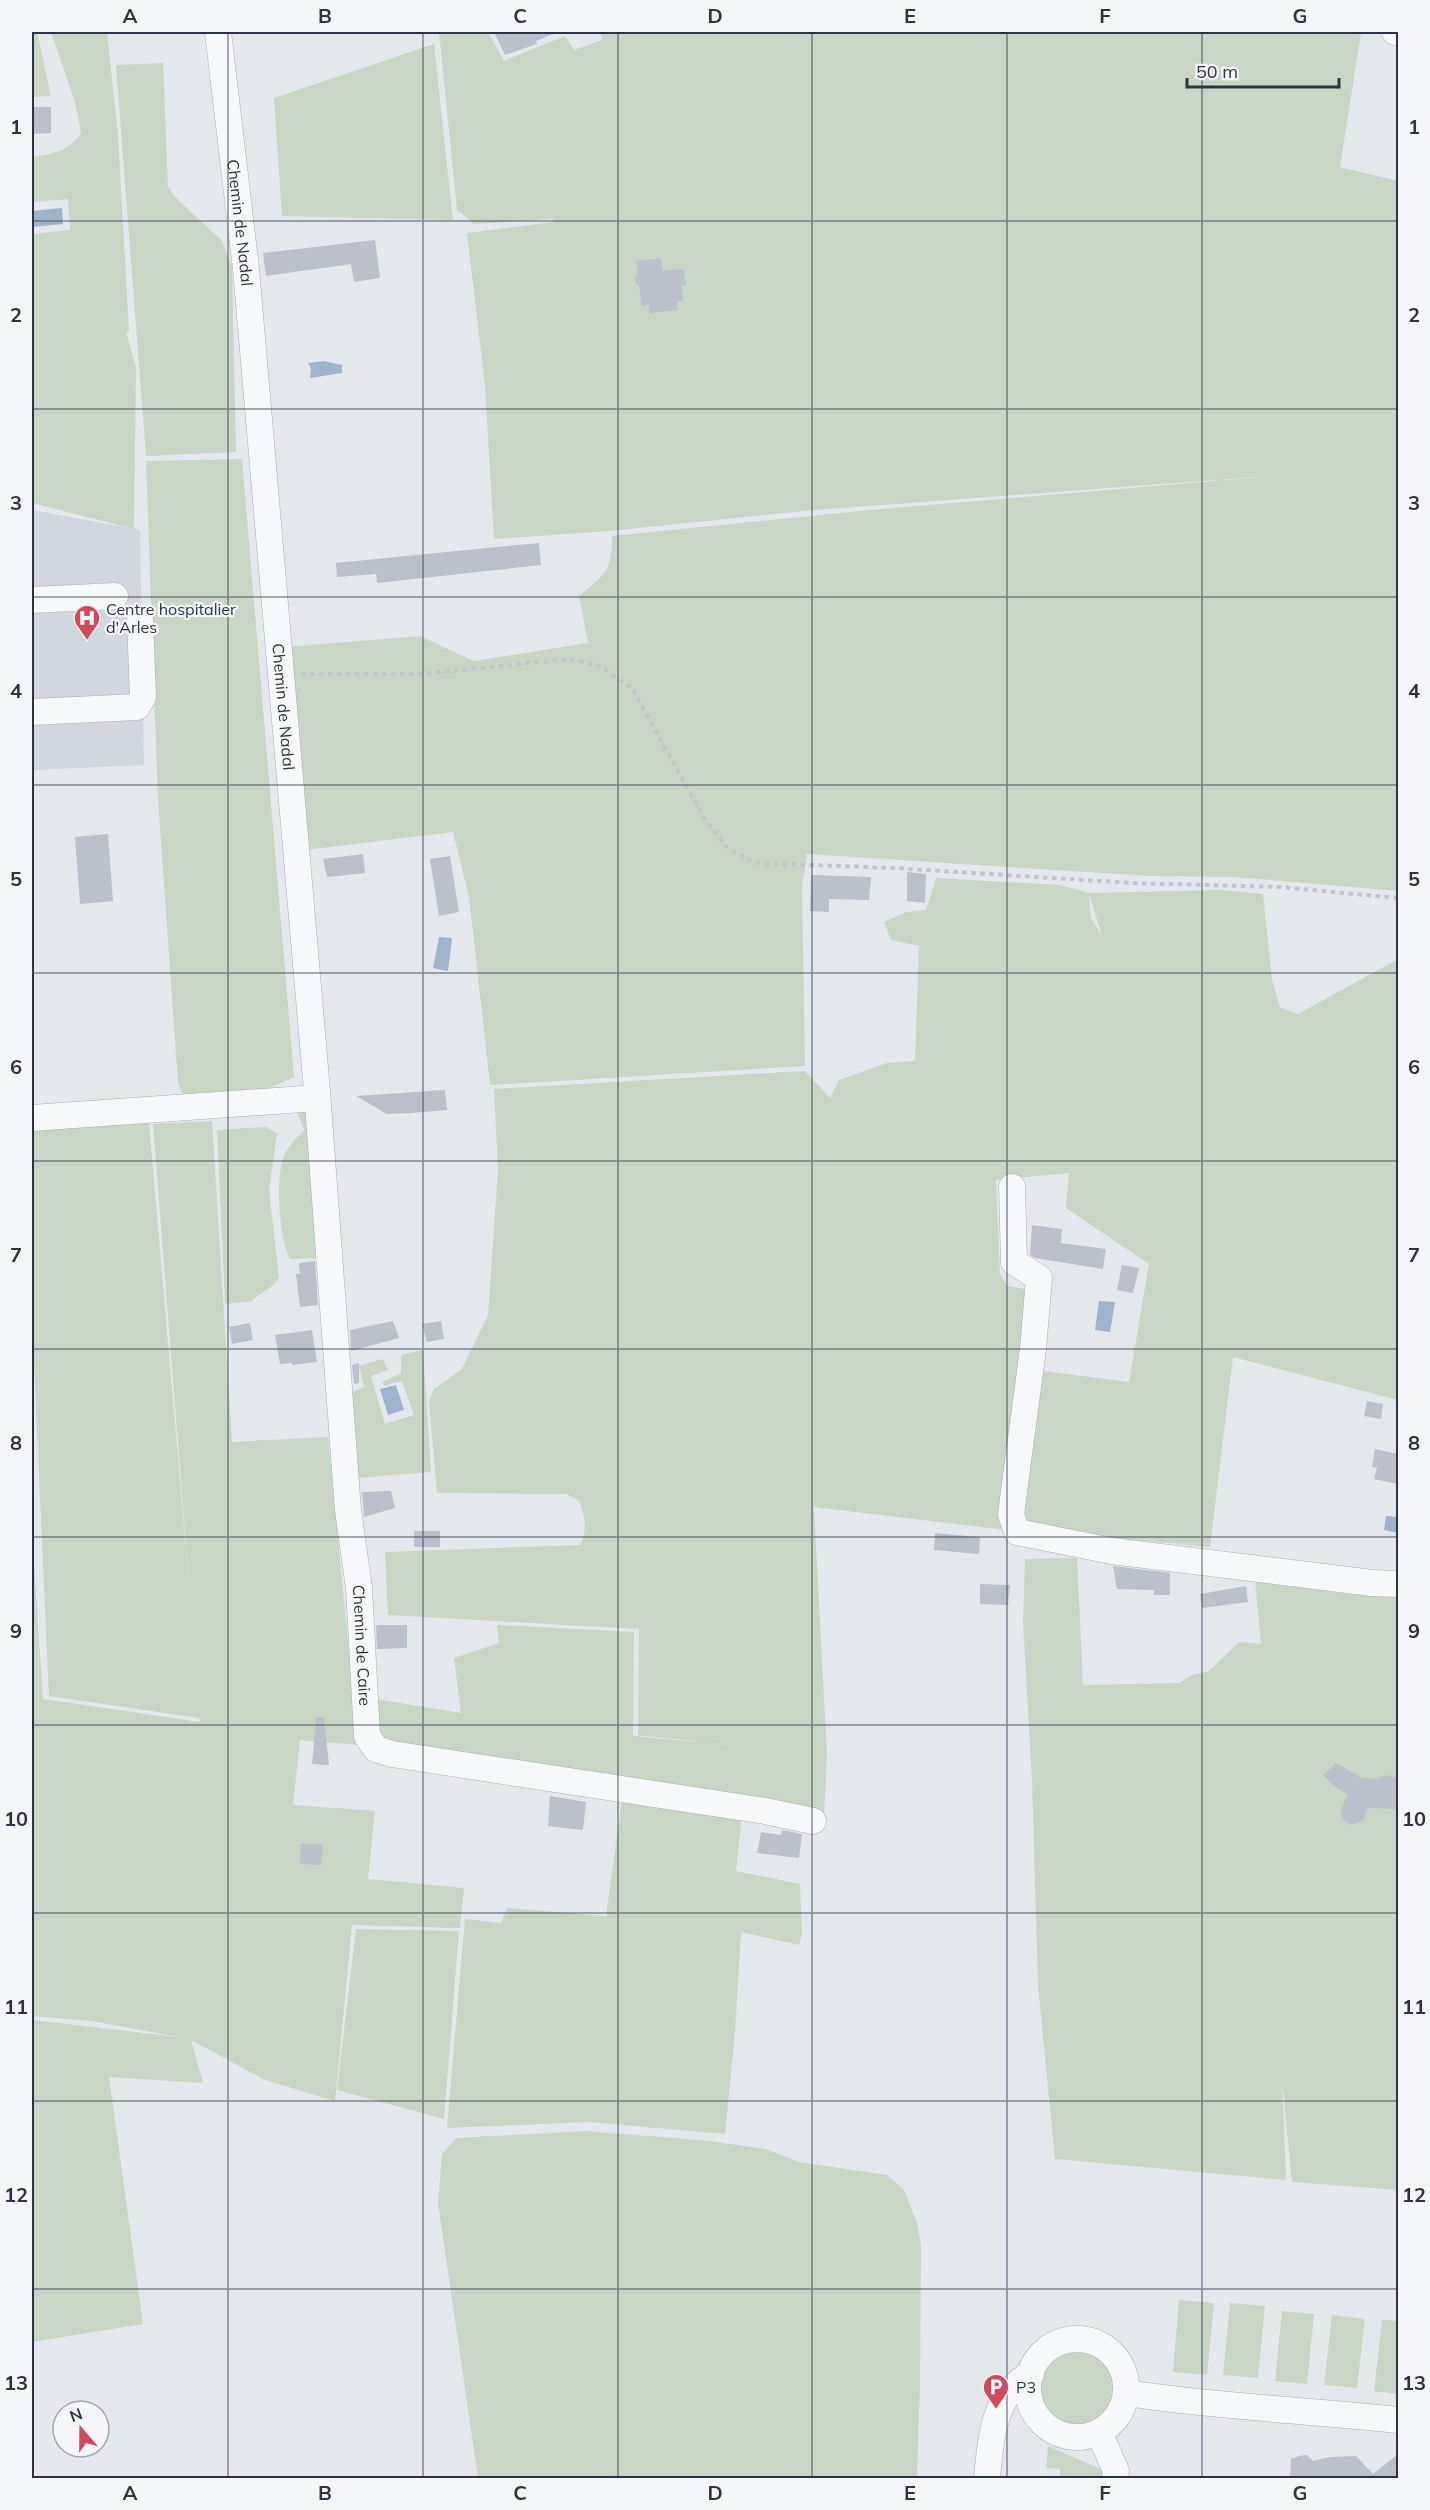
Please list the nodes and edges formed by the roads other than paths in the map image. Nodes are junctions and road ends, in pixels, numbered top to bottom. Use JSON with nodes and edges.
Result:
{"nodes":[{"id":1,"x":219,"y":32,"type":"edge"},
{"id":2,"x":115,"y":596,"type":"dead end"},
{"id":3,"x":32,"y":600,"type":"edge"},
{"id":4,"x":140,"y":620,"type":"dead end"},
{"id":5,"x":32,"y":712,"type":"edge"},
{"id":6,"x":317,"y":1098,"type":"junction"},
{"id":7,"x":32,"y":1118,"type":"edge"},
{"id":8,"x":1012,"y":1187,"type":"dead end"},
{"id":9,"x":1398,"y":1584,"type":"edge"},
{"id":10,"x":813,"y":1821,"type":"dead end"},
{"id":11,"x":1031,"y":2374,"type":"junction"},
{"id":12,"x":1127,"y":2393,"type":"junction"},
{"id":13,"x":1398,"y":2420,"type":"edge"},
{"id":14,"x":1099,"y":2432,"type":"junction"},
{"id":15,"x":987,"y":2478,"type":"edge"},
{"id":16,"x":1115,"y":2478,"type":"edge"}],
"edges":[{"from":1,"to":6,"type":"street","name":"Chemin de Nadal"},
{"from":2,"to":3,"type":"street"},
{"from":4,"to":5,"type":"street"},
{"from":6,"to":7,"type":"street"},
{"from":6,"to":10,"type":"street","name":"Chemin de Caire"},
{"from":8,"to":9,"type":"street"},
{"from":11,"to":12,"type":"street"},
{"from":11,"to":14,"type":"street"},
{"from":11,"to":15,"type":"street"},
{"from":12,"to":13,"type":"street"},
{"from":12,"to":14,"type":"street"},
{"from":14,"to":16,"type":"street"}]}
